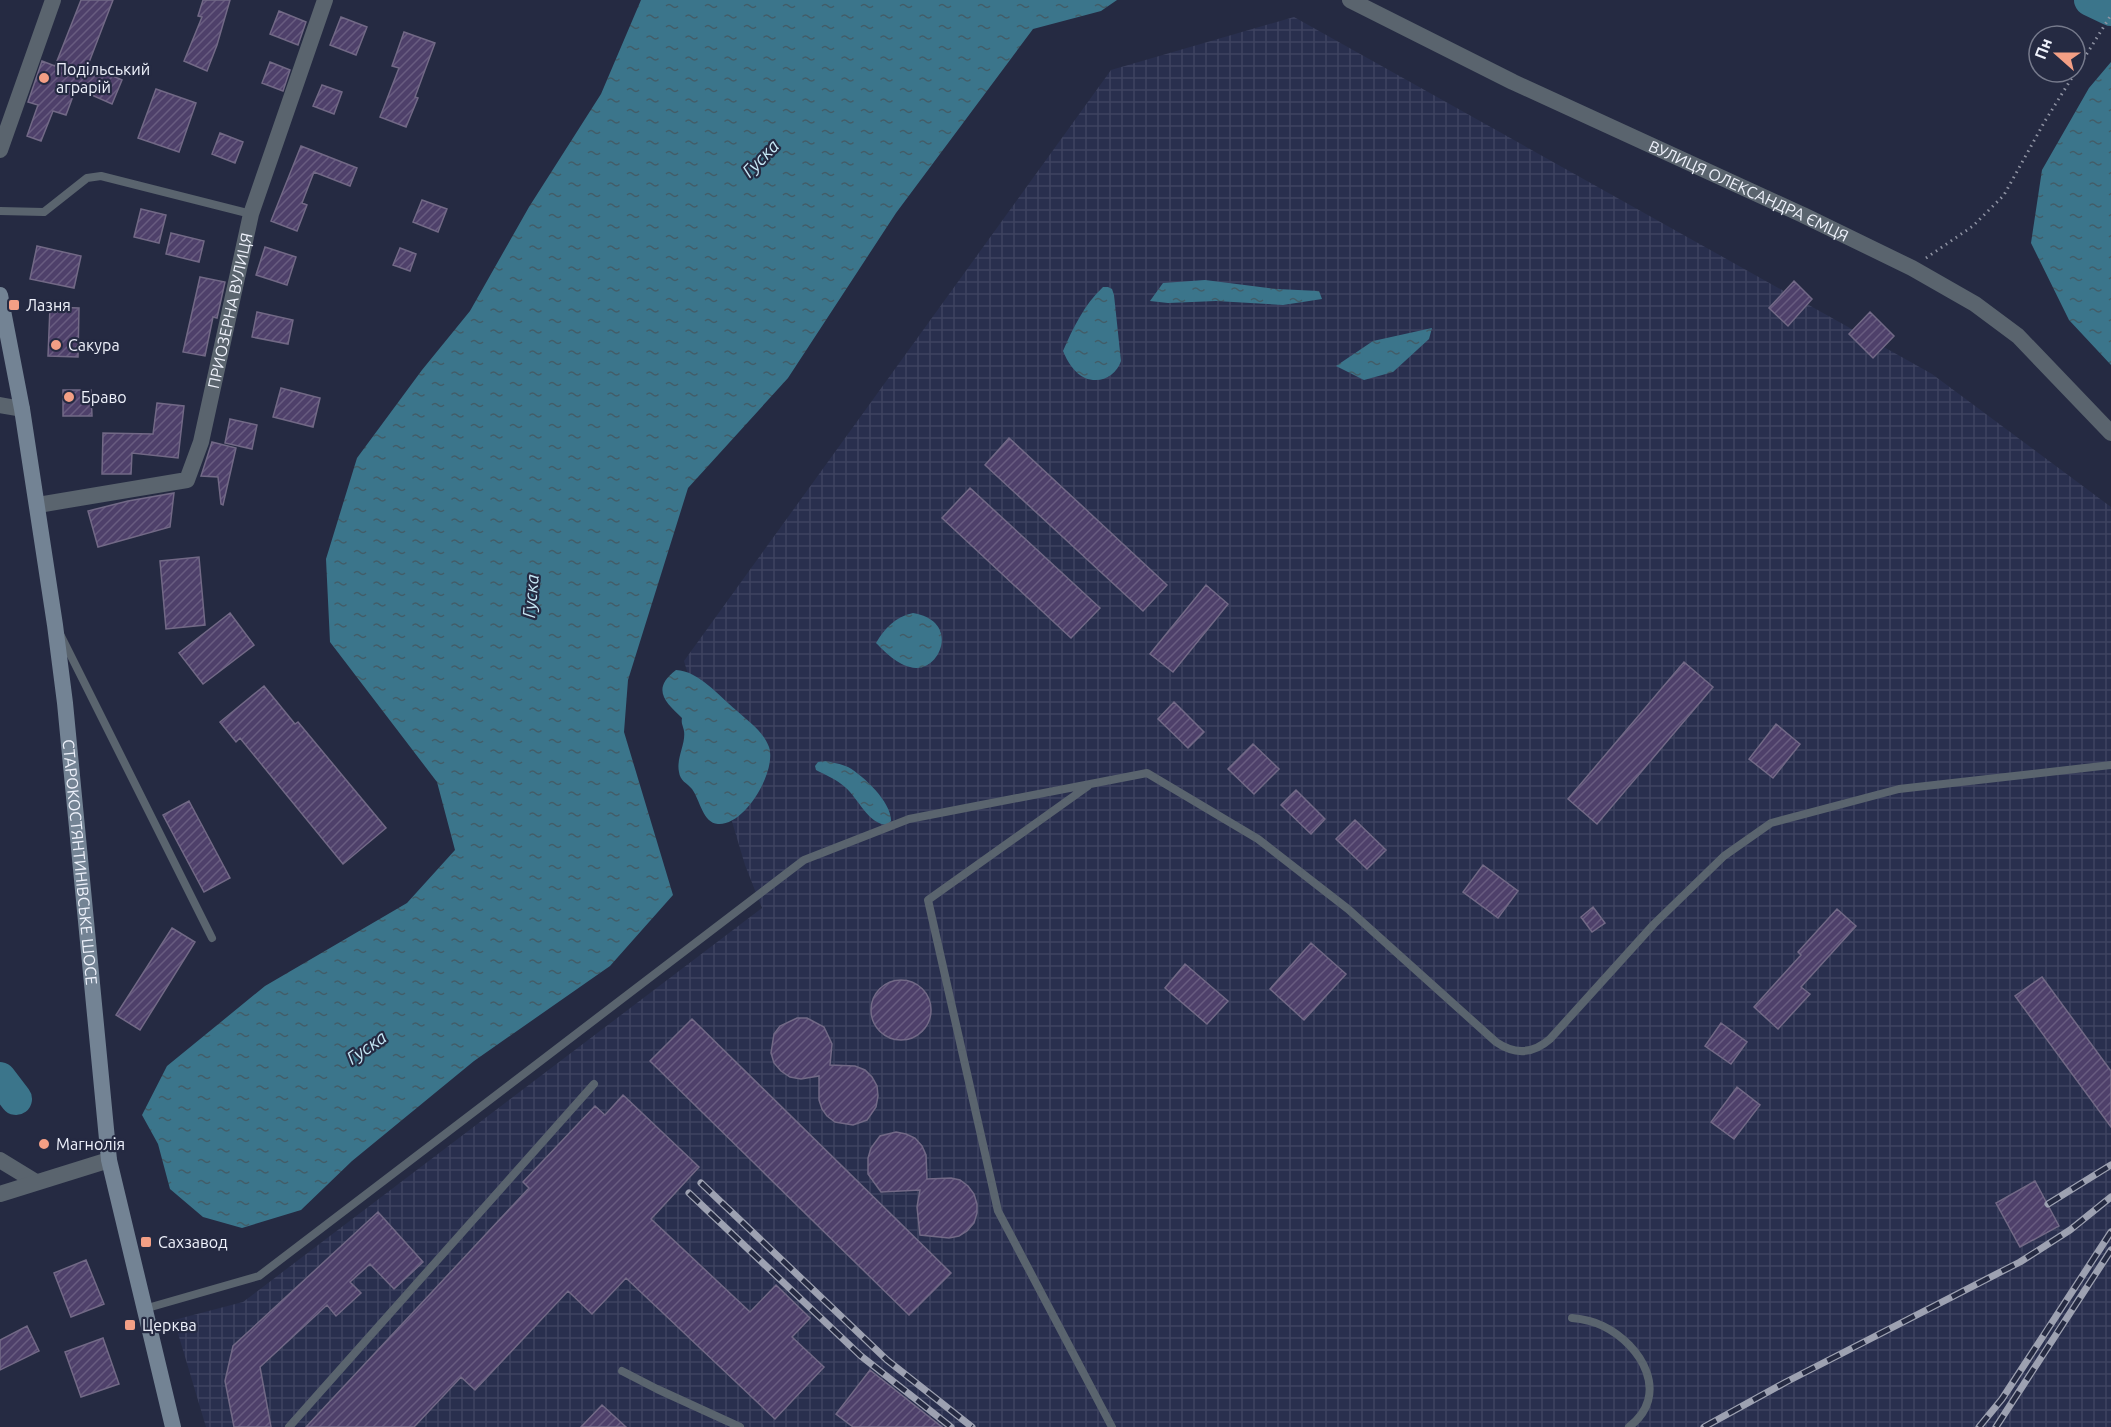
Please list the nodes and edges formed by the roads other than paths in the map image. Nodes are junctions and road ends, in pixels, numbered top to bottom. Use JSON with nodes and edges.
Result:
{"nodes":[{"id":1,"x":53,"y":0,"type":"edge"},
{"id":2,"x":325,"y":0,"type":"edge"},
{"id":3,"x":1350,"y":0,"type":"edge"},
{"id":4,"x":0,"y":150,"type":"edge"},
{"id":5,"x":0,"y":211,"type":"edge"},
{"id":6,"x":251,"y":214,"type":"junction"},
{"id":7,"x":0,"y":295,"type":"edge"},
{"id":8,"x":0,"y":405,"type":"edge"},
{"id":9,"x":22,"y":409,"type":"junction"},
{"id":10,"x":2111,"y":433,"type":"edge"},
{"id":11,"x":38,"y":505,"type":"junction"},
{"id":12,"x":55,"y":625,"type":"junction"},
{"id":13,"x":2111,"y":765,"type":"edge"},
{"id":14,"x":1091,"y":784,"type":"junction"},
{"id":15,"x":212,"y":938,"type":"dead end"},
{"id":16,"x":594,"y":1084,"type":"dead end"},
{"id":17,"x":0,"y":1160,"type":"edge"},
{"id":18,"x":109,"y":1160,"type":"junction"},
{"id":19,"x":36,"y":1182,"type":"junction"},
{"id":20,"x":0,"y":1194,"type":"edge"},
{"id":21,"x":144,"y":1309,"type":"junction"},
{"id":22,"x":1572,"y":1318,"type":"dead end"},
{"id":23,"x":622,"y":1371,"type":"dead end"},
{"id":24,"x":173,"y":1427,"type":"edge"},
{"id":25,"x":290,"y":1427,"type":"edge"},
{"id":26,"x":740,"y":1427,"type":"edge"},
{"id":27,"x":1112,"y":1427,"type":"edge"},
{"id":28,"x":1629,"y":1427,"type":"edge"}],
"edges":[{"from":1,"to":4,"type":"street"},
{"from":2,"to":6,"type":"street","name":"ПРИОЗЕРНА ВУЛИЦЯ"},
{"from":3,"to":10,"type":"street","name":"ВУЛИЦЯ ОЛЕКСАНДРА ЄМЦЯ"},
{"from":5,"to":6,"type":"lane"},
{"from":6,"to":11,"type":"street","name":"ПРИОЗЕРНА ВУЛИЦЯ"},
{"from":7,"to":9,"type":"main road","name":"СТАРОКОСТЯНТИНІВСЬКЕ ШОСЕ"},
{"from":8,"to":9,"type":"street"},
{"from":9,"to":11,"type":"main road","name":"СТАРОКОСТЯНТИНІВСЬКЕ ШОСЕ"},
{"from":11,"to":12,"type":"main road","name":"СТАРОКОСТЯНТИНІВСЬКЕ ШОСЕ"},
{"from":12,"to":15,"type":"lane"},
{"from":12,"to":18,"type":"main road","name":"СТАРОКОСТЯНТИНІВСЬКЕ ШОСЕ"},
{"from":13,"to":14,"type":"lane"},
{"from":14,"to":21,"type":"lane"},
{"from":14,"to":27,"type":"lane"},
{"from":16,"to":25,"type":"lane"},
{"from":17,"to":19,"type":"street"},
{"from":18,"to":19,"type":"street"},
{"from":18,"to":21,"type":"main road","name":"СТАРОКОСТЯНТИНІВСЬКЕ ШОСЕ"},
{"from":19,"to":20,"type":"street"},
{"from":21,"to":24,"type":"main road","name":"СТАРОКОСТЯНТИНІВСЬКЕ ШОСЕ"},
{"from":22,"to":28,"type":"lane"},
{"from":23,"to":26,"type":"lane"}]}
